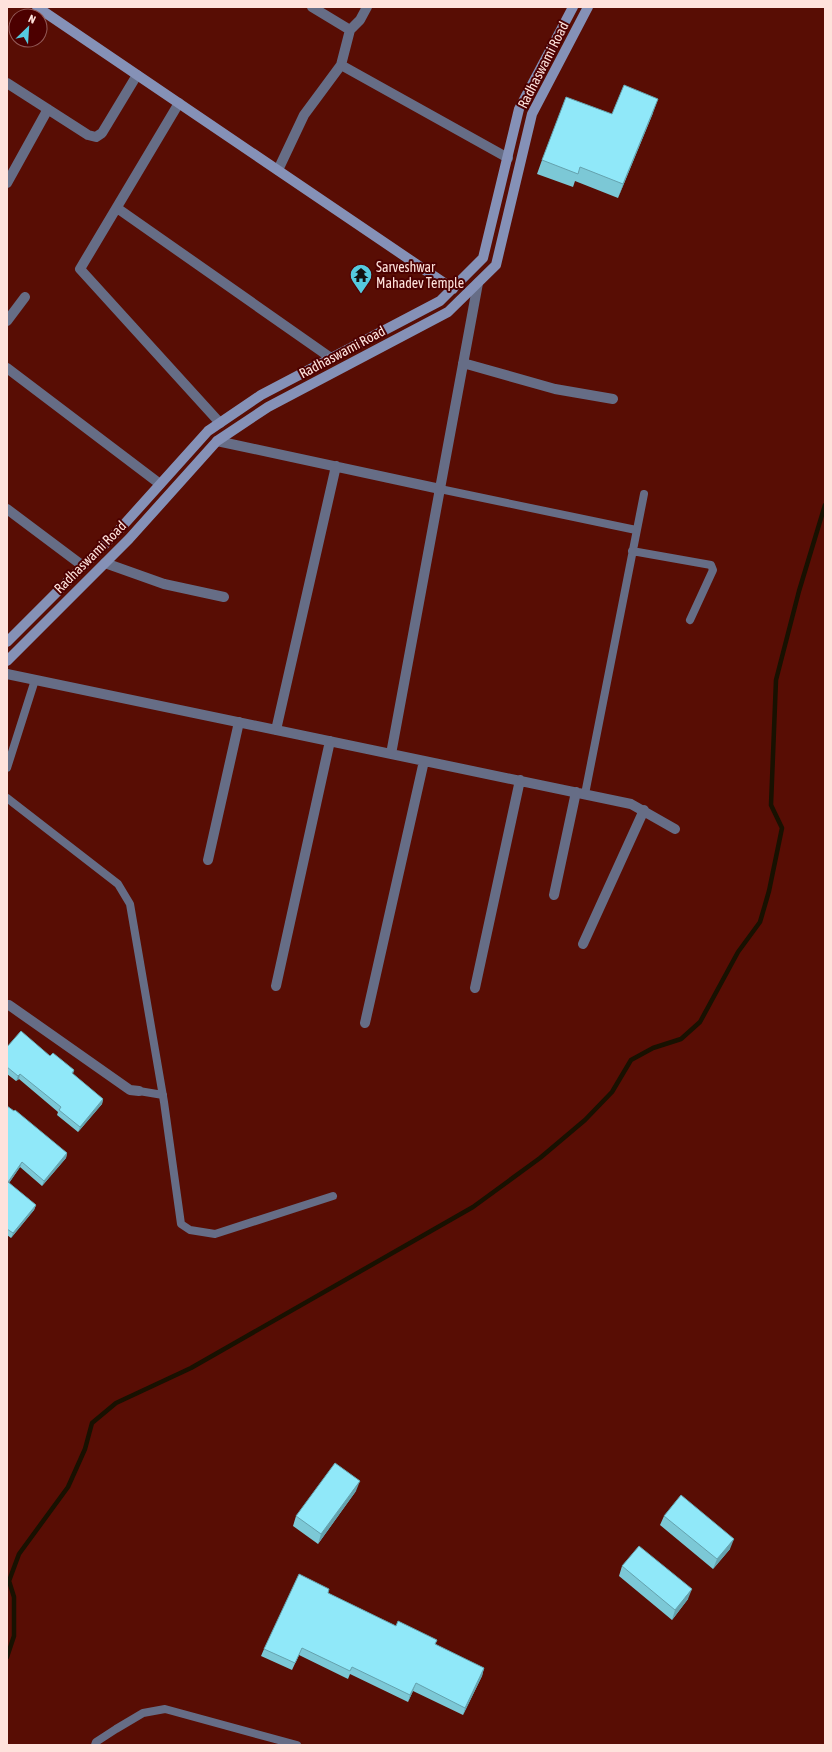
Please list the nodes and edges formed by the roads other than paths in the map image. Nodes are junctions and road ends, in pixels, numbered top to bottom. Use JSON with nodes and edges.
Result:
{"nodes":[{"id":1,"x":37,"y":7,"type":"edge"},
{"id":2,"x":312,"y":7,"type":"edge"},
{"id":3,"x":367,"y":7,"type":"edge"},
{"id":4,"x":572,"y":7,"type":"edge"},
{"id":5,"x":588,"y":7,"type":"edge"},
{"id":6,"x":350,"y":30,"type":"junction"},
{"id":7,"x":341,"y":65,"type":"junction"},
{"id":8,"x":137,"y":75,"type":"junction"},
{"id":9,"x":7,"y":83,"type":"edge"},
{"id":10,"x":179,"y":103,"type":"junction"},
{"id":11,"x":48,"y":109,"type":"junction"},
{"id":12,"x":508,"y":158,"type":"junction"},
{"id":13,"x":278,"y":170,"type":"junction"},
{"id":14,"x":7,"y":183,"type":"edge"},
{"id":15,"x":117,"y":208,"type":"junction"},
{"id":16,"x":478,"y":283,"type":"junction"},
{"id":17,"x":453,"y":289,"type":"junction"},
{"id":18,"x":25,"y":297,"type":"dead end"},
{"id":19,"x":7,"y":321,"type":"edge"},
{"id":20,"x":331,"y":358,"type":"junction"},
{"id":21,"x":463,"y":363,"type":"junction"},
{"id":22,"x":7,"y":368,"type":"edge"},
{"id":23,"x":613,"y":399,"type":"dead end"},
{"id":24,"x":220,"y":423,"type":"junction"},
{"id":25,"x":217,"y":441,"type":"junction"},
{"id":26,"x":336,"y":466,"type":"junction"},
{"id":27,"x":160,"y":484,"type":"junction"},
{"id":28,"x":440,"y":489,"type":"junction"},
{"id":29,"x":644,"y":494,"type":"dead end"},
{"id":30,"x":7,"y":509,"type":"edge"},
{"id":31,"x":636,"y":530,"type":"junction"},
{"id":32,"x":632,"y":551,"type":"junction"},
{"id":33,"x":105,"y":563,"type":"junction"},
{"id":34,"x":83,"y":566,"type":"junction"},
{"id":35,"x":224,"y":597,"type":"dead end"},
{"id":36,"x":690,"y":620,"type":"dead end"},
{"id":37,"x":7,"y":642,"type":"edge"},
{"id":38,"x":7,"y":660,"type":"edge"},
{"id":39,"x":7,"y":674,"type":"edge"},
{"id":40,"x":35,"y":680,"type":"junction"},
{"id":41,"x":239,"y":722,"type":"junction"},
{"id":42,"x":276,"y":730,"type":"junction"},
{"id":43,"x":330,"y":741,"type":"junction"},
{"id":44,"x":391,"y":754,"type":"junction"},
{"id":45,"x":424,"y":761,"type":"junction"},
{"id":46,"x":7,"y":768,"type":"edge"},
{"id":47,"x":520,"y":780,"type":"junction"},
{"id":48,"x":580,"y":793,"type":"junction"},
{"id":49,"x":7,"y":798,"type":"edge"},
{"id":50,"x":644,"y":810,"type":"junction"},
{"id":51,"x":674,"y":829,"type":"dead end"},
{"id":52,"x":208,"y":860,"type":"dead end"},
{"id":53,"x":554,"y":895,"type":"dead end"},
{"id":54,"x":583,"y":944,"type":"dead end"},
{"id":55,"x":276,"y":986,"type":"dead end"},
{"id":56,"x":475,"y":988,"type":"dead end"},
{"id":57,"x":8,"y":1006,"type":"edge"},
{"id":58,"x":365,"y":1023,"type":"dead end"},
{"id":59,"x":139,"y":1091,"type":"joint"},
{"id":60,"x":163,"y":1095,"type":"junction"},
{"id":61,"x":333,"y":1196,"type":"dead end"},
{"id":62,"x":96,"y":1745,"type":"edge"},
{"id":63,"x":297,"y":1745,"type":"edge"}],
"edges":[{"from":1,"to":8,"type":"street"},
{"from":2,"to":6,"type":"street"},
{"from":3,"to":6,"type":"street"},
{"from":4,"to":12,"type":"street","name":"Radhaswami Road"},
{"from":5,"to":16,"type":"street","name":"Radhaswami Road"},
{"from":6,"to":7,"type":"street"},
{"from":7,"to":12,"type":"street"},
{"from":7,"to":13,"type":"street"},
{"from":8,"to":10,"type":"street"},
{"from":8,"to":11,"type":"street"},
{"from":9,"to":11,"type":"street"},
{"from":10,"to":13,"type":"street"},
{"from":10,"to":15,"type":"street"},
{"from":11,"to":14,"type":"street"},
{"from":12,"to":17,"type":"street","name":"Radhaswami Road"},
{"from":13,"to":17,"type":"street"},
{"from":15,"to":20,"type":"street"},
{"from":15,"to":24,"type":"street"},
{"from":16,"to":21,"type":"street"},
{"from":16,"to":25,"type":"street","name":"Radhaswami Road"},
{"from":17,"to":20,"type":"street","name":"Radhaswami Road"},
{"from":18,"to":19,"type":"street"},
{"from":20,"to":24,"type":"street","name":"Radhaswami Road"},
{"from":21,"to":23,"type":"street"},
{"from":21,"to":28,"type":"street"},
{"from":22,"to":27,"type":"street"},
{"from":24,"to":27,"type":"street","name":"Radhaswami Road"},
{"from":25,"to":26,"type":"street"},
{"from":25,"to":33,"type":"street","name":"Radhaswami Road"},
{"from":26,"to":28,"type":"street"},
{"from":26,"to":42,"type":"street"},
{"from":27,"to":34,"type":"street","name":"Radhaswami Road"},
{"from":28,"to":31,"type":"lane"},
{"from":28,"to":44,"type":"street"},
{"from":29,"to":31,"type":"lane"},
{"from":30,"to":34,"type":"street"},
{"from":31,"to":32,"type":"lane"},
{"from":32,"to":36,"type":"lane"},
{"from":32,"to":48,"type":"lane"},
{"from":33,"to":35,"type":"street"},
{"from":33,"to":38,"type":"street","name":"Radhaswami Road"},
{"from":34,"to":37,"type":"street","name":"Radhaswami Road"},
{"from":39,"to":40,"type":"street"},
{"from":40,"to":41,"type":"street"},
{"from":40,"to":46,"type":"lane"},
{"from":41,"to":42,"type":"street"},
{"from":41,"to":52,"type":"street"},
{"from":42,"to":43,"type":"street"},
{"from":43,"to":44,"type":"street"},
{"from":43,"to":55,"type":"street"},
{"from":44,"to":45,"type":"street"},
{"from":45,"to":47,"type":"street"},
{"from":45,"to":58,"type":"street"},
{"from":47,"to":48,"type":"street"},
{"from":47,"to":56,"type":"street"},
{"from":48,"to":50,"type":"street"},
{"from":48,"to":53,"type":"street"},
{"from":49,"to":60,"type":"lane"},
{"from":50,"to":51,"type":"street"},
{"from":50,"to":54,"type":"street"},
{"from":57,"to":59,"type":"street"},
{"from":59,"to":60,"type":"lane"},
{"from":60,"to":61,"type":"lane"},
{"from":62,"to":63,"type":"lane"}]}
